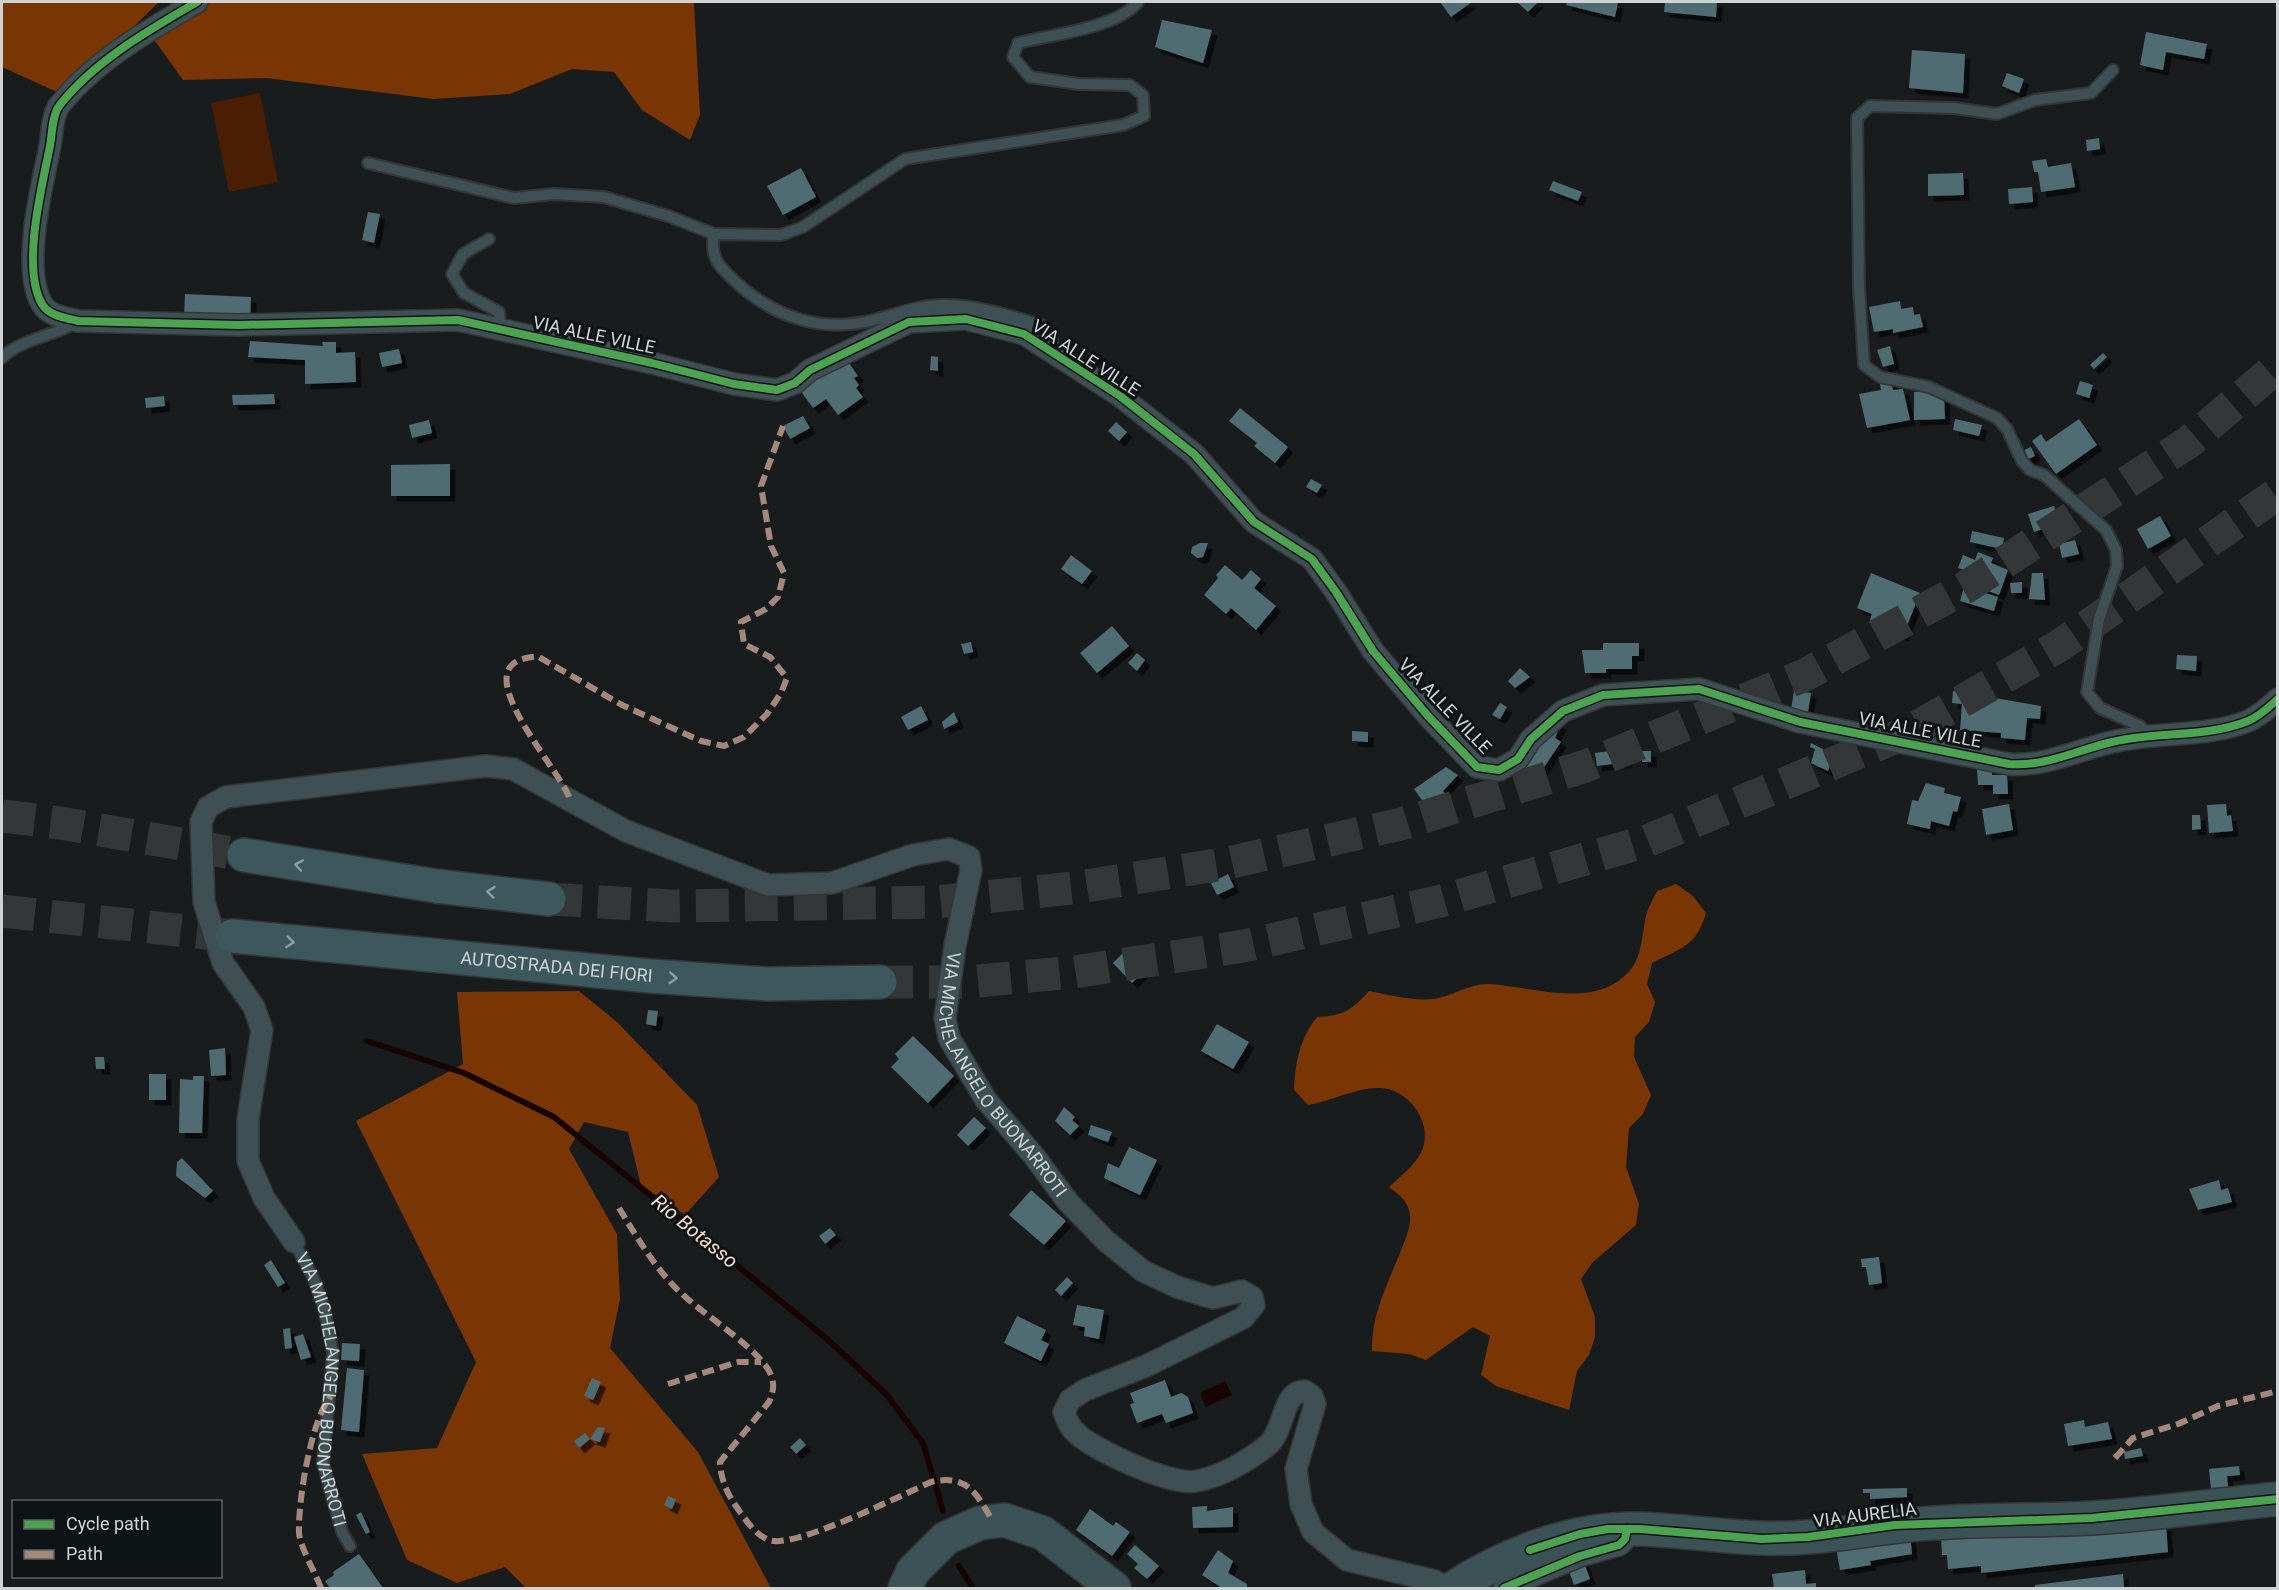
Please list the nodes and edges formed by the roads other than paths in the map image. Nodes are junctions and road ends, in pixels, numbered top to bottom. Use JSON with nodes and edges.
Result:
{"nodes":[{"id":1,"x":197,"y":2,"type":"edge"},
{"id":2,"x":1138,"y":2,"type":"edge"},
{"id":3,"x":2113,"y":70,"type":"dead end"},
{"id":4,"x":368,"y":163,"type":"dead end"},
{"id":5,"x":714,"y":234,"type":"junction"},
{"id":6,"x":489,"y":239,"type":"dead end"},
{"id":7,"x":78,"y":321,"type":"junction"},
{"id":8,"x":501,"y":330,"type":"junction"},
{"id":9,"x":2,"y":358,"type":"edge"},
{"id":10,"x":1062,"y":358,"type":"junction"},
{"id":11,"x":2277,"y":699,"type":"edge"},
{"id":12,"x":2149,"y":735,"type":"junction"},
{"id":13,"x":244,"y":855,"type":"tunnel mouth"},
{"id":14,"x":549,"y":899,"type":"tunnel mouth"},
{"id":15,"x":232,"y":936,"type":"tunnel mouth"},
{"id":16,"x":880,"y":982,"type":"tunnel mouth"},
{"id":17,"x":294,"y":1242,"type":"joint"},
{"id":18,"x":2277,"y":1499,"type":"edge"},
{"id":19,"x":1627,"y":1529,"type":"junction"},
{"id":20,"x":350,"y":1546,"type":"dead end"},
{"id":21,"x":1112,"y":1587,"type":"edge"},
{"id":22,"x":905,"y":1588,"type":"edge"},
{"id":23,"x":1447,"y":1588,"type":"edge"},
{"id":24,"x":1453,"y":1588,"type":"edge"},
{"id":25,"x":1504,"y":1588,"type":"edge"}],
"edges":[{"from":1,"to":7,"type":"street","name":"VIA ALLE VILLE"},
{"from":2,"to":5,"type":"lane"},
{"from":3,"to":12,"type":"lane"},
{"from":4,"to":5,"type":"lane"},
{"from":5,"to":10,"type":"lane"},
{"from":6,"to":8,"type":"lane"},
{"from":7,"to":8,"type":"street","name":"VIA ALLE VILLE"},
{"from":7,"to":9,"type":"lane"},
{"from":8,"to":10,"type":"street","name":"VIA ALLE VILLE"},
{"from":10,"to":12,"type":"street","name":"VIA ALLE VILLE"},
{"from":11,"to":12,"type":"street","name":"VIA ALLE VILLE"},
{"from":14,"to":13,"type":"highway","one_way":true},
{"from":15,"to":16,"type":"highway","name":"AUTOSTRADA DEI FIORI","one_way":true},
{"from":17,"to":20,"type":"lane","name":"VIA MICHELANGELO BUONARROTI"},
{"from":17,"to":23,"type":"street","name":"VIA MICHELANGELO BUONARROTI"},
{"from":18,"to":19,"type":"main road","name":"VIA AURELIA"},
{"from":19,"to":24,"type":"main road","name":"VIA AURELIA"},
{"from":19,"to":25,"type":"street"},
{"from":21,"to":22,"type":"main road"}]}
